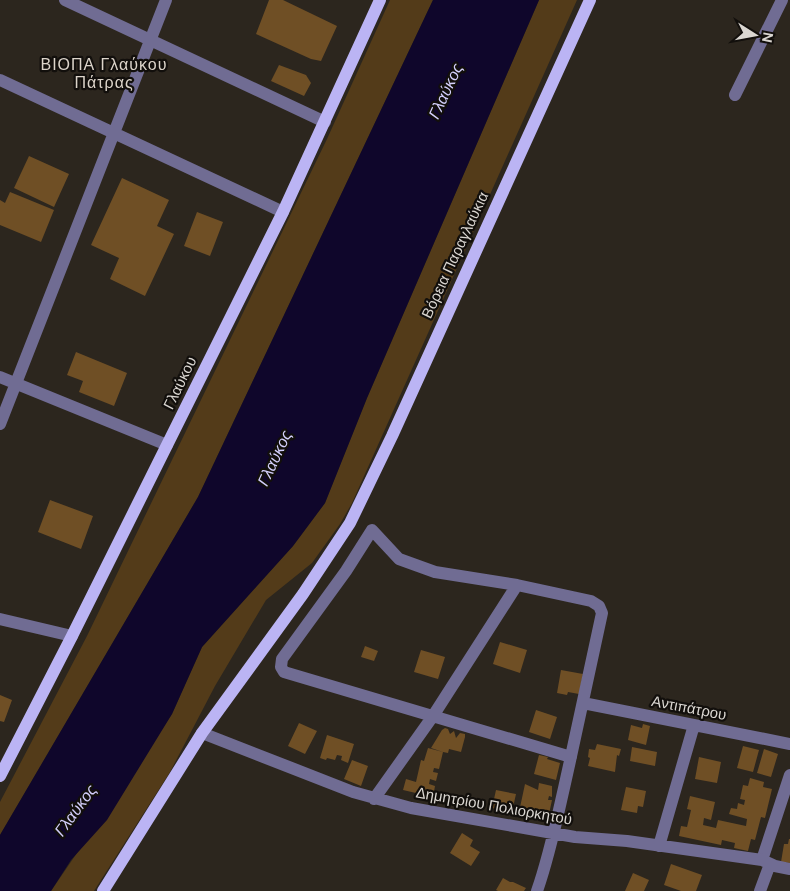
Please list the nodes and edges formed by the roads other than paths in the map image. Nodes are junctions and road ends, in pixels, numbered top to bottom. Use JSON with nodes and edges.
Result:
{"nodes":[{"id":1,"x":65,"y":0,"type":"edge"},
{"id":2,"x":166,"y":0,"type":"edge"},
{"id":3,"x":380,"y":0,"type":"edge"},
{"id":4,"x":590,"y":0,"type":"edge"},
{"id":5,"x":784,"y":5,"type":"edge"},
{"id":6,"x":150,"y":40,"type":"junction"},
{"id":7,"x":0,"y":80,"type":"edge"},
{"id":8,"x":735,"y":95,"type":"dead end"},
{"id":9,"x":325,"y":122,"type":"junction"},
{"id":10,"x":113,"y":133,"type":"junction"},
{"id":11,"x":284,"y":212,"type":"junction"},
{"id":12,"x":0,"y":377,"type":"edge"},
{"id":13,"x":17,"y":384,"type":"junction"},
{"id":14,"x":0,"y":424,"type":"edge"},
{"id":15,"x":168,"y":445,"type":"junction"},
{"id":16,"x":517,"y":585,"type":"junction"},
{"id":17,"x":0,"y":619,"type":"edge"},
{"id":18,"x":72,"y":636,"type":"junction"},
{"id":19,"x":582,"y":704,"type":"junction"},
{"id":20,"x":433,"y":716,"type":"junction"},
{"id":21,"x":694,"y":725,"type":"junction"},
{"id":22,"x":202,"y":733,"type":"junction"},
{"id":23,"x":790,"y":744,"type":"edge"},
{"id":24,"x":571,"y":757,"type":"junction"},
{"id":25,"x":0,"y":775,"type":"edge"},
{"id":26,"x":790,"y":775,"type":"edge"},
{"id":27,"x":374,"y":799,"type":"junction"},
{"id":28,"x":553,"y":834,"type":"junction"},
{"id":29,"x":659,"y":846,"type":"junction"},
{"id":30,"x":766,"y":862,"type":"junction"},
{"id":31,"x":790,"y":869,"type":"edge"},
{"id":32,"x":103,"y":891,"type":"edge"},
{"id":33,"x":537,"y":891,"type":"edge"},
{"id":34,"x":760,"y":891,"type":"edge"}],
"edges":[{"from":1,"to":6,"type":"street"},
{"from":2,"to":6,"type":"street"},
{"from":3,"to":9,"type":"main road","name":"Γλαύκου"},
{"from":4,"to":22,"type":"main road","name":"Βόρεια Παραγλαύκια"},
{"from":5,"to":8,"type":"street"},
{"from":6,"to":9,"type":"street"},
{"from":6,"to":10,"type":"street"},
{"from":7,"to":10,"type":"street"},
{"from":9,"to":11,"type":"main road","name":"Γλαύκου"},
{"from":10,"to":11,"type":"street"},
{"from":10,"to":13,"type":"street"},
{"from":11,"to":15,"type":"main road","name":"Γλαύκου"},
{"from":12,"to":13,"type":"street"},
{"from":13,"to":14,"type":"street"},
{"from":13,"to":15,"type":"street"},
{"from":15,"to":18,"type":"main road","name":"Γλαύκου"},
{"from":16,"to":19,"type":"street"},
{"from":16,"to":20,"type":"street"},
{"from":16,"to":20,"type":"street"},
{"from":17,"to":18,"type":"street"},
{"from":18,"to":25,"type":"main road","name":"Γλαύκου"},
{"from":19,"to":21,"type":"street","name":"Αντιπάτρου"},
{"from":19,"to":24,"type":"street"},
{"from":20,"to":24,"type":"street"},
{"from":20,"to":27,"type":"street"},
{"from":21,"to":23,"type":"street","name":"Αντιπάτρου"},
{"from":21,"to":29,"type":"street"},
{"from":22,"to":27,"type":"street","name":"Δημητρίου Πολιορκητού"},
{"from":22,"to":32,"type":"main road","name":"Βόρεια Παραγλαύκια"},
{"from":24,"to":28,"type":"street"},
{"from":26,"to":30,"type":"street"},
{"from":27,"to":28,"type":"street","name":"Δημητρίου Πολιορκητού"},
{"from":28,"to":29,"type":"street","name":"Δημητρίου Πολιορκητού"},
{"from":28,"to":33,"type":"street"},
{"from":29,"to":30,"type":"street","name":"Δημητρίου Πολιορκητού"},
{"from":30,"to":31,"type":"street","name":"Δημητρίου Πολιορκητού"},
{"from":30,"to":34,"type":"street"}]}
